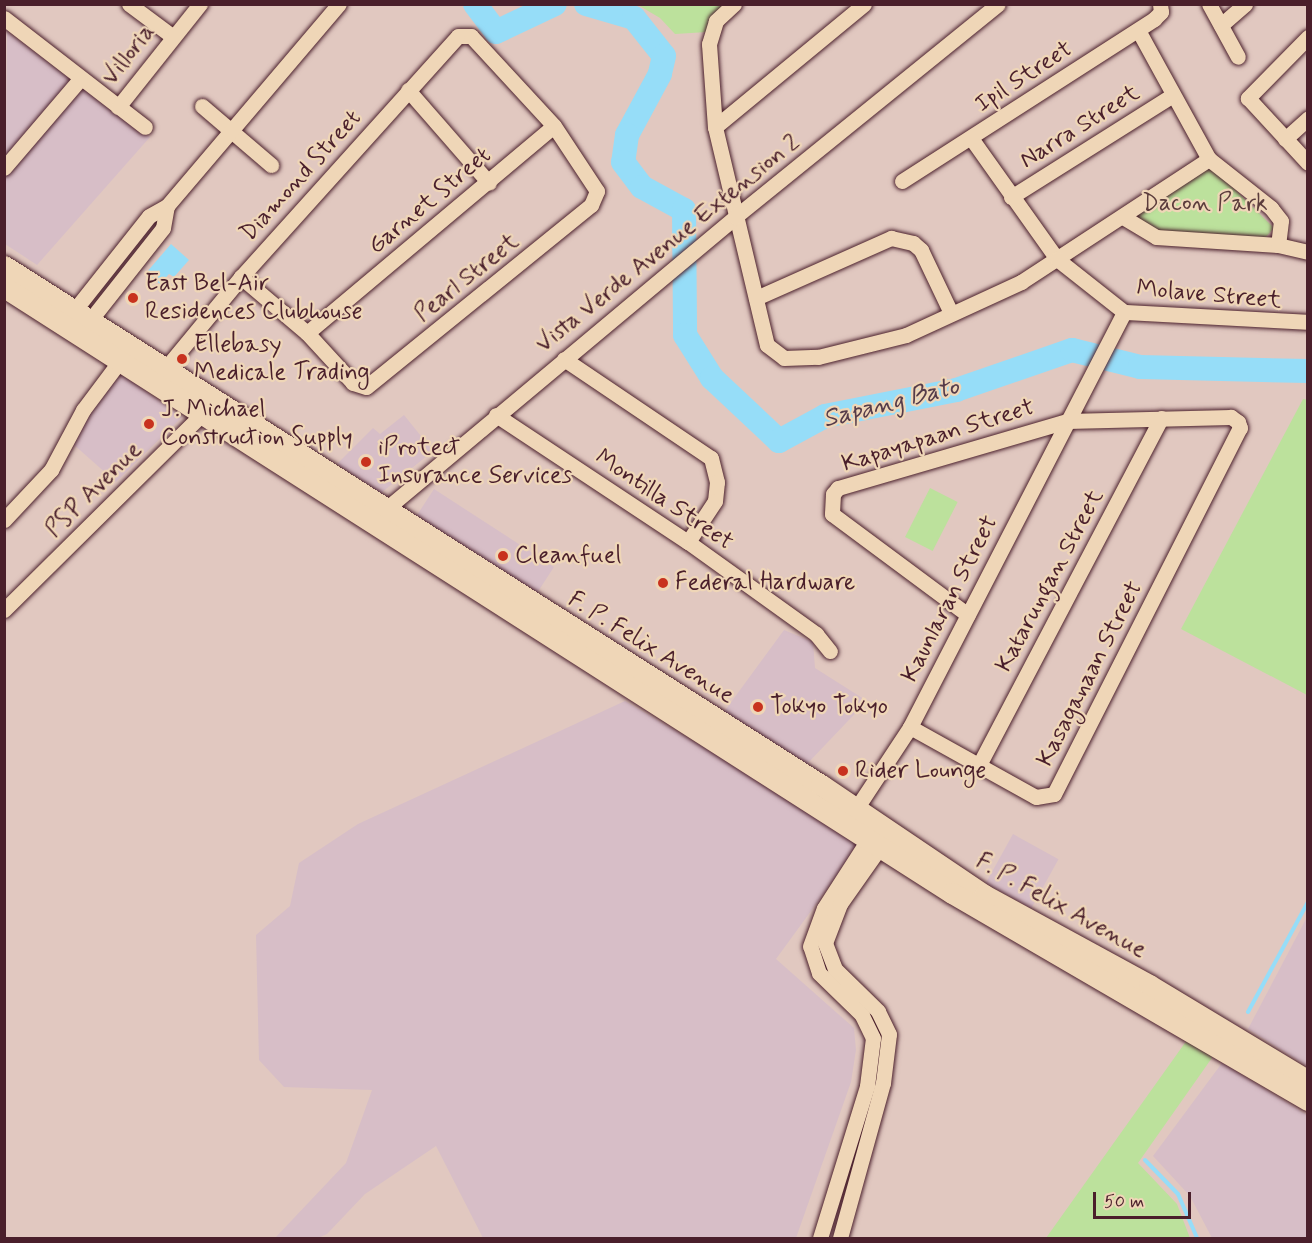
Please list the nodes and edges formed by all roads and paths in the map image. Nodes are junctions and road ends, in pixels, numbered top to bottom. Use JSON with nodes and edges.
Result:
{"nodes":[{"id":1,"x":129,"y":4,"type":"edge"},
{"id":2,"x":200,"y":4,"type":"edge"},
{"id":3,"x":339,"y":4,"type":"edge"},
{"id":4,"x":734,"y":4,"type":"edge"},
{"id":5,"x":864,"y":4,"type":"edge"},
{"id":6,"x":998,"y":4,"type":"edge"},
{"id":7,"x":1160,"y":4,"type":"edge"},
{"id":8,"x":1209,"y":4,"type":"edge"},
{"id":9,"x":1245,"y":4,"type":"edge"},
{"id":10,"x":4,"y":18,"type":"edge"},
{"id":11,"x":1221,"y":25,"type":"junction"},
{"id":12,"x":1138,"y":30,"type":"junction"},
{"id":13,"x":172,"y":36,"type":"junction"},
{"id":14,"x":1308,"y":37,"type":"edge"},
{"id":15,"x":1238,"y":57,"type":"dead end"},
{"id":16,"x":80,"y":79,"type":"junction"},
{"id":17,"x":408,"y":90,"type":"junction"},
{"id":18,"x":1173,"y":95,"type":"junction"},
{"id":19,"x":202,"y":106,"type":"dead end"},
{"id":20,"x":118,"y":107,"type":"junction"},
{"id":21,"x":1308,"y":117,"type":"edge"},
{"id":22,"x":554,"y":126,"type":"junction"},
{"id":23,"x":145,"y":127,"type":"dead end"},
{"id":24,"x":715,"y":127,"type":"junction"},
{"id":25,"x":231,"y":131,"type":"junction"},
{"id":26,"x":970,"y":138,"type":"junction"},
{"id":27,"x":1285,"y":139,"type":"junction"},
{"id":28,"x":1209,"y":159,"type":"junction"},
{"id":29,"x":1308,"y":163,"type":"edge"},
{"id":30,"x":271,"y":165,"type":"dead end"},
{"id":31,"x":4,"y":168,"type":"edge"},
{"id":32,"x":902,"y":181,"type":"dead end"},
{"id":33,"x":489,"y":183,"type":"junction"},
{"id":34,"x":1011,"y":197,"type":"junction"},
{"id":35,"x":735,"y":217,"type":"junction"},
{"id":36,"x":1123,"y":217,"type":"junction"},
{"id":37,"x":1278,"y":245,"type":"junction"},
{"id":38,"x":1308,"y":252,"type":"edge"},
{"id":39,"x":1057,"y":259,"type":"junction"},
{"id":40,"x":4,"y":266,"type":"edge"},
{"id":41,"x":241,"y":277,"type":"junction"},
{"id":42,"x":4,"y":287,"type":"edge"},
{"id":43,"x":756,"y":298,"type":"junction"},
{"id":44,"x":1124,"y":312,"type":"junction"},
{"id":45,"x":951,"y":313,"type":"junction"},
{"id":46,"x":1308,"y":322,"type":"edge"},
{"id":47,"x":80,"y":323,"type":"junction"},
{"id":48,"x":307,"y":333,"type":"junction"},
{"id":49,"x":125,"y":354,"type":"junction"},
{"id":50,"x":564,"y":359,"type":"junction"},
{"id":51,"x":159,"y":376,"type":"junction"},
{"id":52,"x":210,"y":407,"type":"junction"},
{"id":53,"x":496,"y":415,"type":"junction"},
{"id":54,"x":1161,"y":418,"type":"junction"},
{"id":55,"x":1067,"y":421,"type":"junction"},
{"id":56,"x":1240,"y":428,"type":"joint"},
{"id":57,"x":378,"y":516,"type":"junction"},
{"id":58,"x":4,"y":520,"type":"edge"},
{"id":59,"x":688,"y":542,"type":"junction"},
{"id":60,"x":4,"y":610,"type":"edge"},
{"id":61,"x":968,"y":615,"type":"junction"},
{"id":62,"x":830,"y":651,"type":"dead end"},
{"id":63,"x":910,"y":727,"type":"junction"},
{"id":64,"x":979,"y":765,"type":"junction"},
{"id":65,"x":851,"y":816,"type":"junction"},
{"id":66,"x":879,"y":835,"type":"junction"},
{"id":67,"x":1308,"y":1081,"type":"edge"},
{"id":68,"x":1308,"y":1100,"type":"edge"},
{"id":69,"x":844,"y":1161,"type":"junction"},
{"id":70,"x":862,"y":1168,"type":"junction"},
{"id":71,"x":820,"y":1239,"type":"edge"},
{"id":72,"x":840,"y":1239,"type":"edge"}],
"edges":[{"from":1,"to":13,"type":"street"},
{"from":2,"to":13,"type":"street","name":"Villoria"},
{"from":3,"to":25,"type":"street"},
{"from":4,"to":24,"type":"street"},
{"from":5,"to":24,"type":"street"},
{"from":6,"to":35,"type":"street","name":"Vista Verde Avenue Extension 2"},
{"from":7,"to":12,"type":"street","name":"Ipil Street"},
{"from":8,"to":11,"type":"street"},
{"from":9,"to":11,"type":"street"},
{"from":10,"to":16,"type":"street"},
{"from":11,"to":15,"type":"street"},
{"from":12,"to":18,"type":"street"},
{"from":12,"to":26,"type":"street","name":"Ipil Street"},
{"from":13,"to":20,"type":"street","name":"Villoria"},
{"from":14,"to":27,"type":"street"},
{"from":16,"to":20,"type":"street"},
{"from":16,"to":31,"type":"street"},
{"from":17,"to":22,"type":"street","name":"Diamond Street"},
{"from":17,"to":33,"type":"street"},
{"from":17,"to":41,"type":"street","name":"Diamond Street"},
{"from":18,"to":28,"type":"street"},
{"from":18,"to":34,"type":"street","name":"Narra Street"},
{"from":19,"to":25,"type":"street"},
{"from":20,"to":23,"type":"street"},
{"from":21,"to":27,"type":"street"},
{"from":22,"to":33,"type":"street","name":"Garnet Street"},
{"from":22,"to":48,"type":"street","name":"Pearl Street"},
{"from":24,"to":35,"type":"street"},
{"from":25,"to":30,"type":"street"},
{"from":25,"to":47,"type":"street"},
{"from":26,"to":32,"type":"street","name":"Ipil Street"},
{"from":26,"to":34,"type":"street","name":"Molave Street"},
{"from":27,"to":29,"type":"street"},
{"from":28,"to":36,"type":"street"},
{"from":28,"to":37,"type":"street"},
{"from":33,"to":48,"type":"street","name":"Garnet Street"},
{"from":34,"to":39,"type":"street","name":"Molave Street"},
{"from":35,"to":43,"type":"street"},
{"from":35,"to":50,"type":"street","name":"Vista Verde Avenue Extension 2"},
{"from":36,"to":37,"type":"street"},
{"from":36,"to":39,"type":"street"},
{"from":37,"to":38,"type":"street"},
{"from":39,"to":44,"type":"street","name":"Molave Street"},
{"from":39,"to":45,"type":"street"},
{"from":40,"to":47,"type":"main road","name":"F. P. Felix Avenue"},
{"from":41,"to":48,"type":"street"},
{"from":41,"to":51,"type":"street","name":"Diamond Street"},
{"from":42,"to":47,"type":"main road","name":"F. P. Felix Avenue"},
{"from":43,"to":45,"type":"street"},
{"from":43,"to":45,"type":"street"},
{"from":44,"to":46,"type":"street","name":"Molave Street"},
{"from":44,"to":55,"type":"street","name":"Kaunlaran Street"},
{"from":47,"to":49,"type":"main road","name":"F. P. Felix Avenue"},
{"from":49,"to":51,"type":"main road","name":"F. P. Felix Avenue"},
{"from":49,"to":58,"type":"street"},
{"from":50,"to":53,"type":"street","name":"Vista Verde Avenue Extension 2"},
{"from":50,"to":59,"type":"street"},
{"from":51,"to":52,"type":"main road","name":"F. P. Felix Avenue"},
{"from":52,"to":57,"type":"main road","name":"F. P. Felix Avenue"},
{"from":52,"to":60,"type":"street","name":"PSP Avenue"},
{"from":53,"to":57,"type":"street","name":"Vista Verde Avenue Extension 2"},
{"from":53,"to":59,"type":"street","name":"Montilla Street"},
{"from":54,"to":55,"type":"street","name":"Kapayapaan Street"},
{"from":54,"to":56,"type":"street","name":"Kapayapaan Street"},
{"from":54,"to":64,"type":"street","name":"Katarungan Street"},
{"from":55,"to":61,"type":"street","name":"Kaunlaran Street"},
{"from":55,"to":61,"type":"street","name":"Kapayapaan Street"},
{"from":56,"to":64,"type":"street","name":"Kasaganaan Street"},
{"from":57,"to":65,"type":"main road","name":"F. P. Felix Avenue"},
{"from":59,"to":62,"type":"street","name":"Montilla Street"},
{"from":61,"to":63,"type":"street","name":"Kaunlaran Street"},
{"from":63,"to":64,"type":"street","name":"Kasaganaan Street"},
{"from":63,"to":65,"type":"street","name":"Kaunlaran Street"},
{"from":65,"to":66,"type":"main road","name":"F. P. Felix Avenue"},
{"from":66,"to":67,"type":"main road","name":"F. P. Felix Avenue"},
{"from":66,"to":68,"type":"main road","name":"F. P. Felix Avenue"},
{"from":66,"to":69,"type":"street"},
{"from":66,"to":70,"type":"street"},
{"from":69,"to":70,"type":"street"},
{"from":69,"to":71,"type":"street"},
{"from":70,"to":72,"type":"street"}]}
